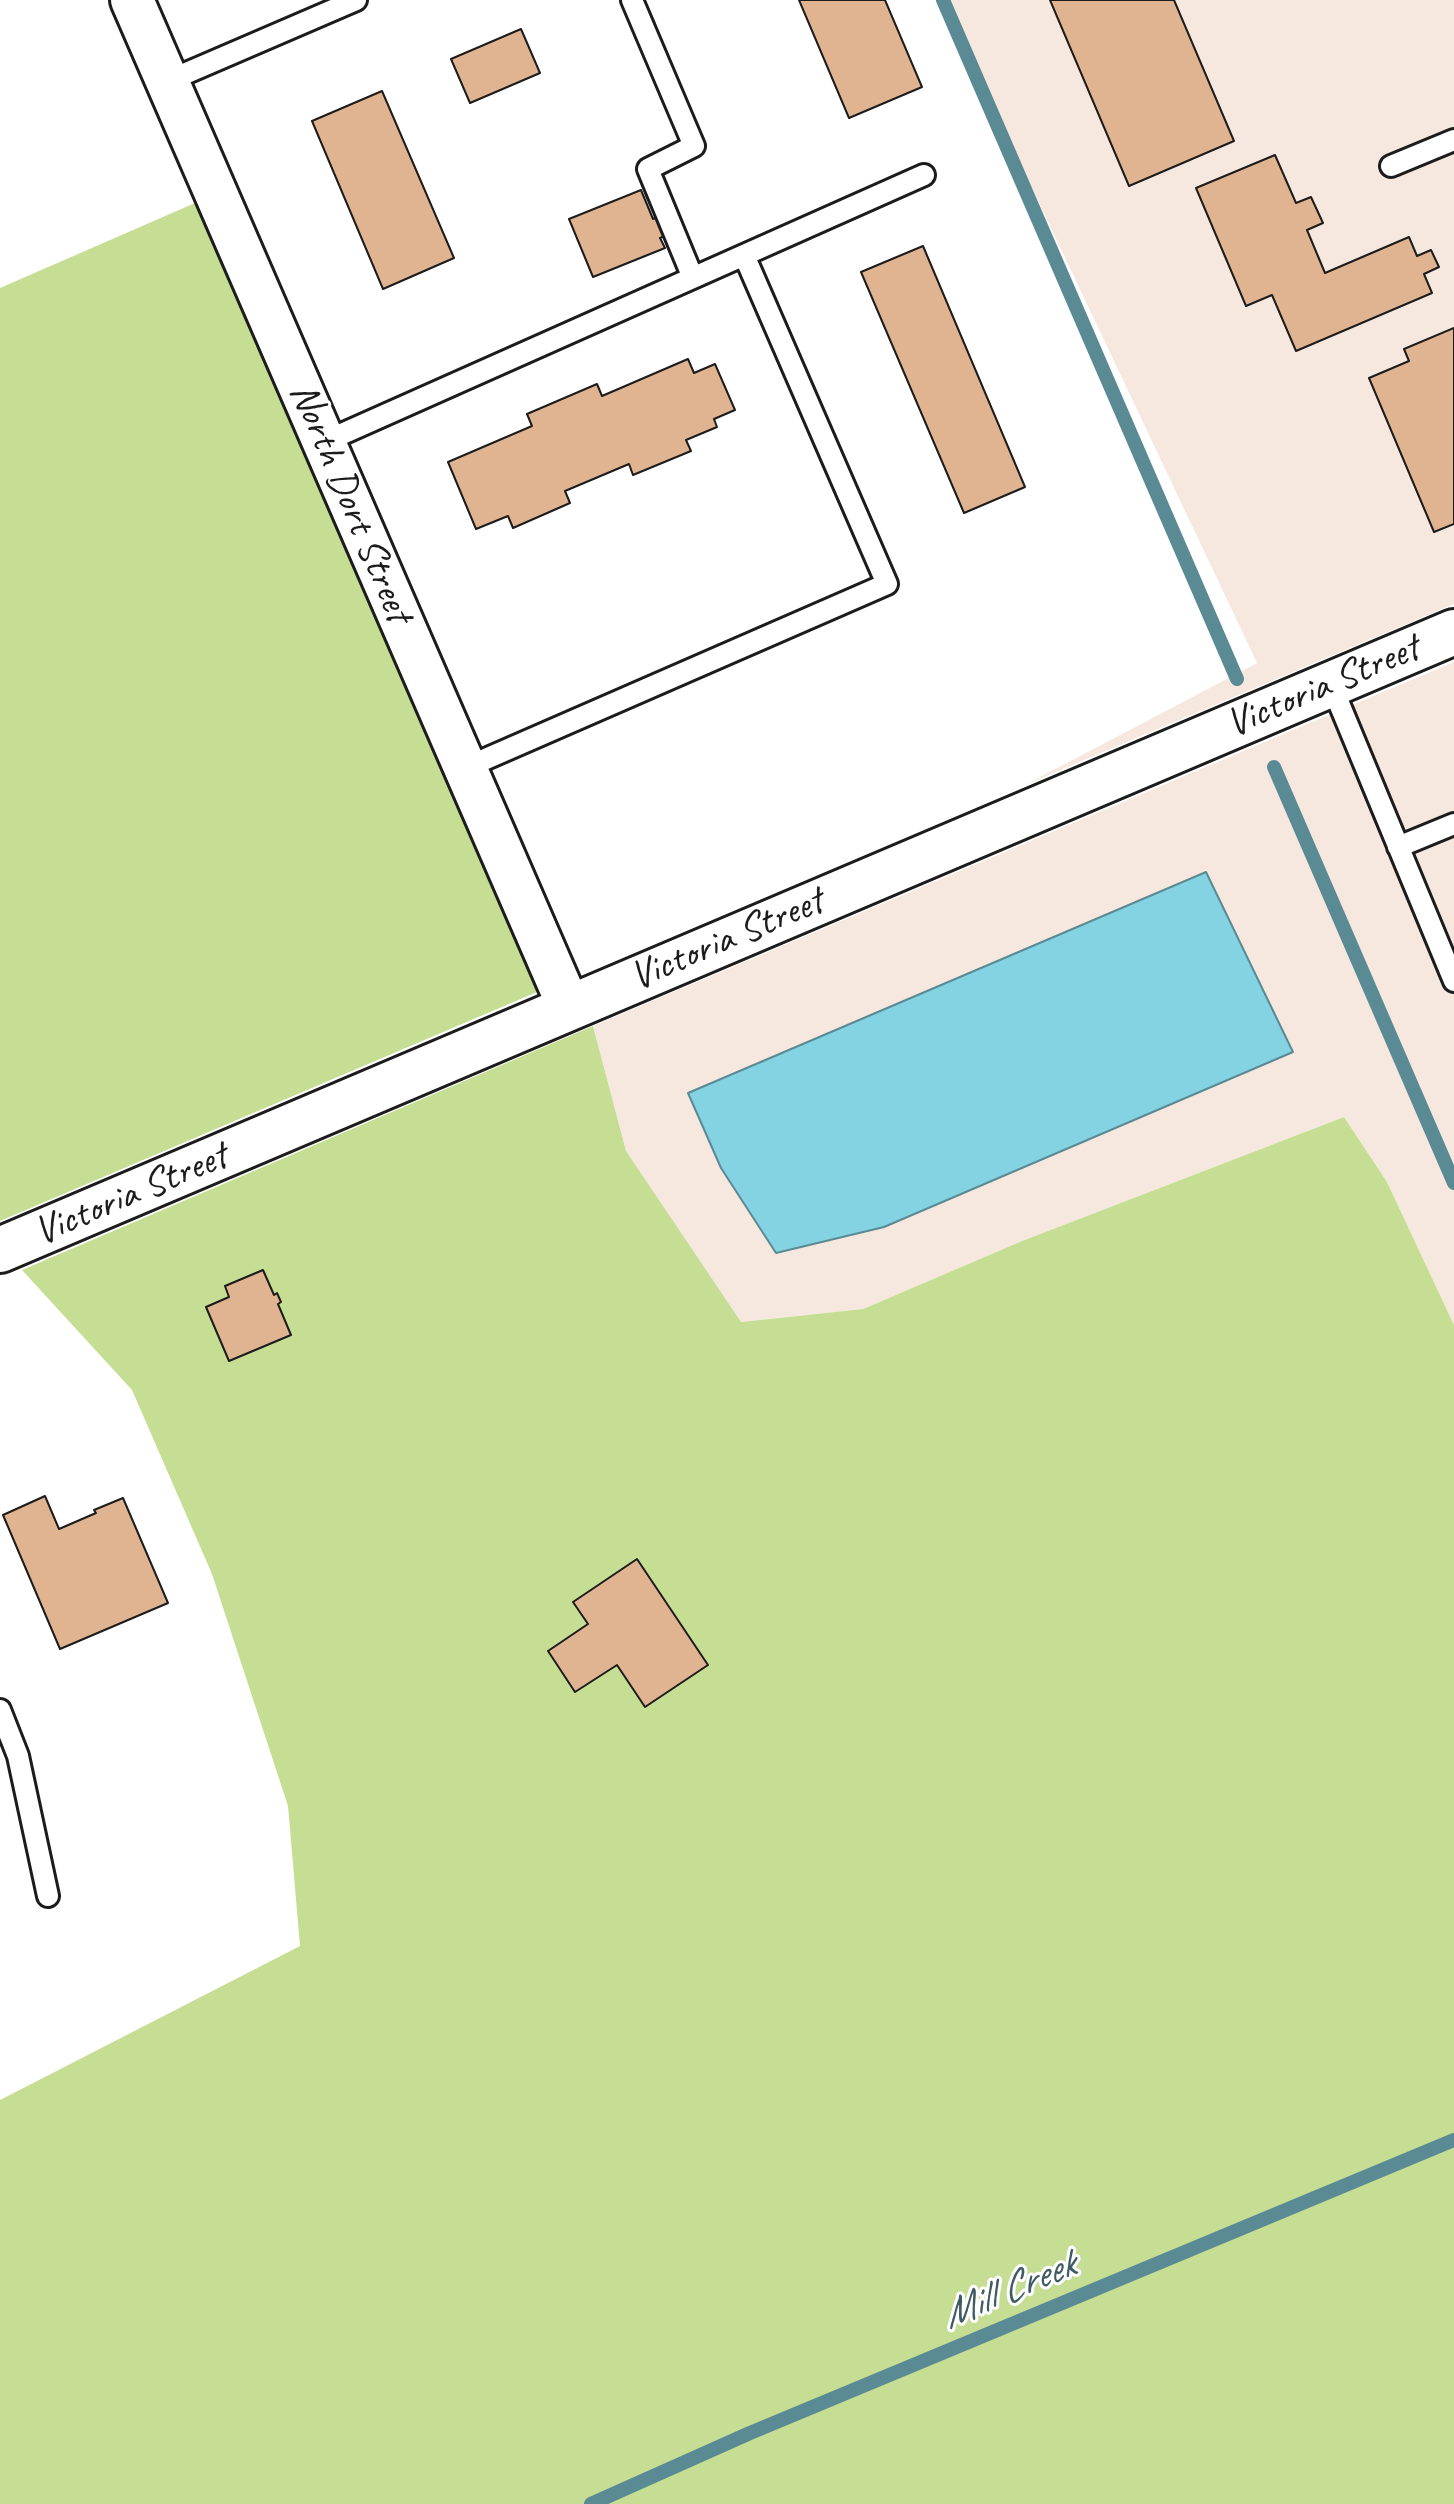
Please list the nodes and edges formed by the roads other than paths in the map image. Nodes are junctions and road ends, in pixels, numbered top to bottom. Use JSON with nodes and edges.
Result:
{"nodes":[{"id":1,"x":132,"y":0,"type":"edge"},
{"id":2,"x":356,"y":0,"type":"edge"},
{"id":3,"x":632,"y":0,"type":"edge"},
{"id":4,"x":168,"y":81,"type":"junction"},
{"id":5,"x":1454,"y":140,"type":"edge"},
{"id":6,"x":1391,"y":166,"type":"dead end"},
{"id":7,"x":924,"y":175,"type":"dead end"},
{"id":8,"x":744,"y":255,"type":"junction"},
{"id":9,"x":693,"y":278,"type":"junction"},
{"id":10,"x":324,"y":442,"type":"junction"},
{"id":11,"x":1454,"y":632,"type":"edge"},
{"id":12,"x":1331,"y":684,"type":"junction"},
{"id":13,"x":465,"y":768,"type":"junction"},
{"id":14,"x":1454,"y":824,"type":"edge"},
{"id":15,"x":1398,"y":847,"type":"junction"},
{"id":16,"x":1454,"y":981,"type":"edge"},
{"id":17,"x":569,"y":1007,"type":"junction"},
{"id":18,"x":0,"y":1250,"type":"edge"},
{"id":19,"x":0,"y":1710,"type":"edge"},
{"id":20,"x":48,"y":1896,"type":"dead end"}],
"edges":[{"from":1,"to":4,"type":"street","name":"North Dort Street"},
{"from":2,"to":4,"type":"lane"},
{"from":3,"to":9,"type":"lane"},
{"from":4,"to":10,"type":"street","name":"North Dort Street"},
{"from":5,"to":6,"type":"lane"},
{"from":7,"to":8,"type":"lane"},
{"from":8,"to":9,"type":"lane"},
{"from":8,"to":13,"type":"lane"},
{"from":9,"to":10,"type":"lane"},
{"from":10,"to":13,"type":"street","name":"North Dort Street"},
{"from":11,"to":12,"type":"street","name":"Victoria Street"},
{"from":12,"to":15,"type":"lane"},
{"from":12,"to":17,"type":"street","name":"Victoria Street"},
{"from":13,"to":17,"type":"street","name":"North Dort Street"},
{"from":14,"to":15,"type":"lane"},
{"from":15,"to":16,"type":"lane"},
{"from":17,"to":18,"type":"street","name":"Victoria Street"},
{"from":19,"to":20,"type":"lane"}]}
